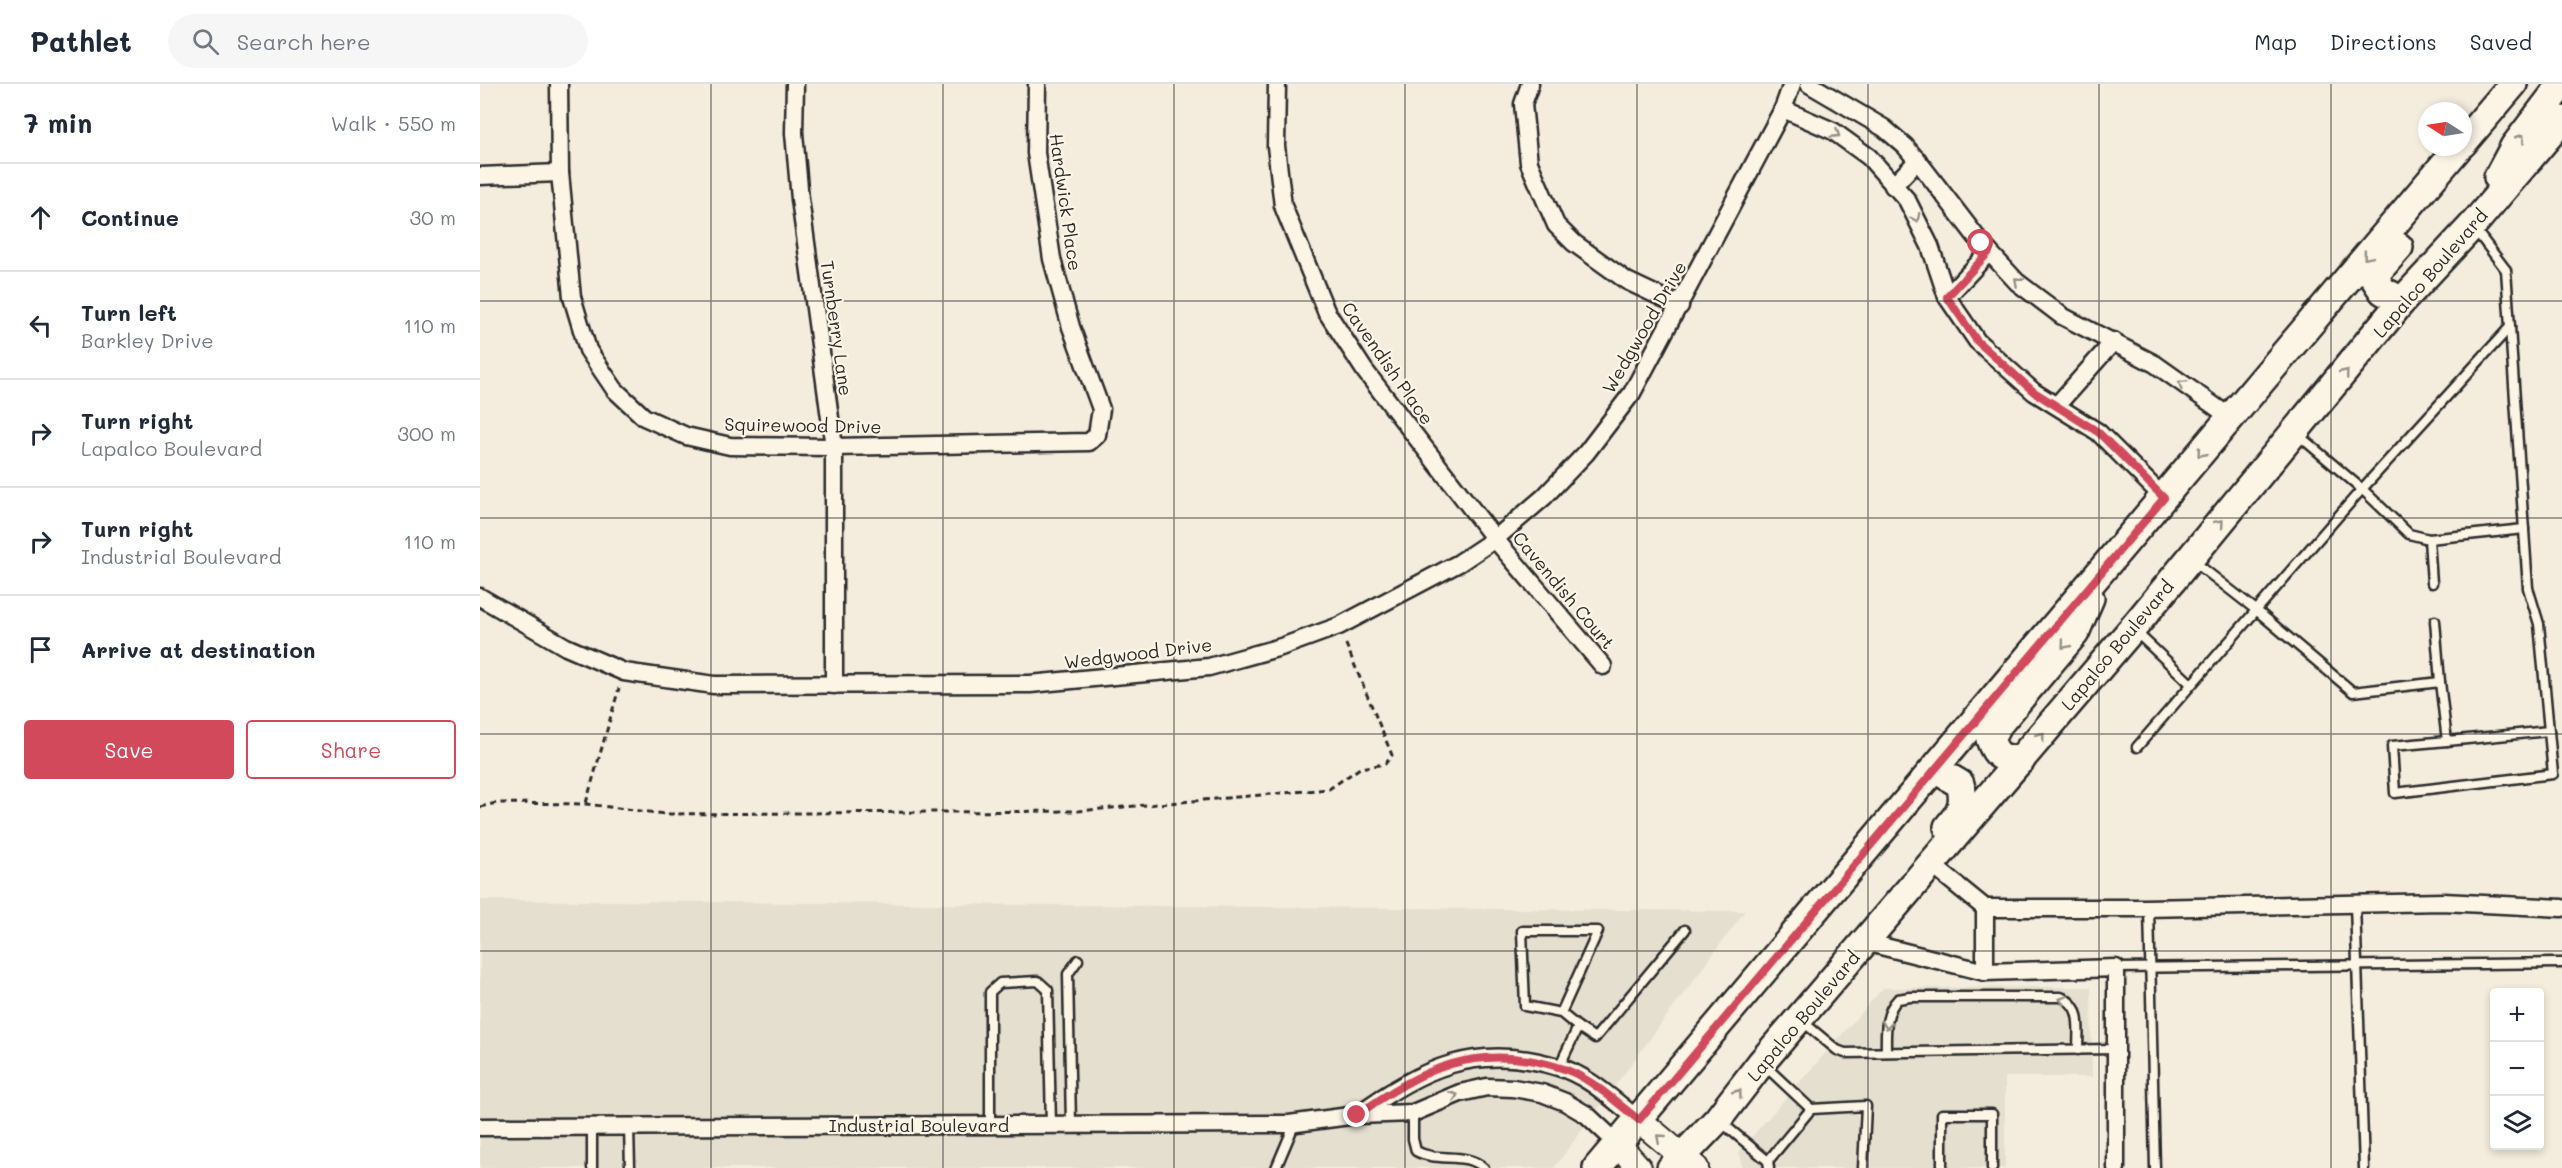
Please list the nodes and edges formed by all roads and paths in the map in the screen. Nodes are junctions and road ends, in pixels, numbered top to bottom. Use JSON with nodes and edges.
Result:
{"nodes":[{"id":1,"x":559,"y":84,"type":"edge"},
{"id":2,"x":795,"y":84,"type":"edge"},
{"id":3,"x":1037,"y":84,"type":"edge"},
{"id":4,"x":1277,"y":84,"type":"edge"},
{"id":5,"x":1530,"y":84,"type":"edge"},
{"id":6,"x":1792,"y":84,"type":"edge"},
{"id":7,"x":1809,"y":84,"type":"edge"},
{"id":8,"x":2513,"y":84,"type":"edge"},
{"id":9,"x":2562,"y":84,"type":"edge"},
{"id":10,"x":1783,"y":109,"type":"junction"},
{"id":11,"x":2562,"y":120,"type":"edge"},
{"id":12,"x":2472,"y":132,"type":"edge"},
{"id":13,"x":2451,"y":156,"type":"edge"},
{"id":14,"x":1918,"y":160,"type":"junction"},
{"id":15,"x":560,"y":173,"type":"junction"},
{"id":16,"x":480,"y":176,"type":"edge"},
{"id":17,"x":2432,"y":179,"type":"junction"},
{"id":18,"x":1893,"y":186,"type":"junction"},
{"id":19,"x":2472,"y":226,"type":"junction"},
{"id":20,"x":1989,"y":252,"type":"junction"},
{"id":21,"x":1947,"y":297,"type":"junction"},
{"id":22,"x":2402,"y":301,"type":"junction"},
{"id":23,"x":1680,"y":306,"type":"junction"},
{"id":24,"x":2510,"y":327,"type":"junction"},
{"id":25,"x":2114,"y":341,"type":"junction"},
{"id":26,"x":2057,"y":405,"type":"junction"},
{"id":27,"x":2230,"y":417,"type":"junction"},
{"id":28,"x":1098,"y":427,"type":"joint"},
{"id":29,"x":2296,"y":433,"type":"junction"},
{"id":30,"x":834,"y":447,"type":"junction"},
{"id":31,"x":2362,"y":489,"type":"junction"},
{"id":32,"x":2164,"y":498,"type":"junction"},
{"id":33,"x":2524,"y":530,"type":"junction"},
{"id":34,"x":2429,"y":538,"type":"junction"},
{"id":35,"x":1495,"y":539,"type":"junction"},
{"id":36,"x":2190,"y":559,"type":"junction"},
{"id":37,"x":2099,"y":574,"type":"junction"},
{"id":38,"x":2433,"y":583,"type":"dead end"},
{"id":39,"x":480,"y":597,"type":"edge"},
{"id":40,"x":2256,"y":610,"type":"junction"},
{"id":41,"x":2435,"y":621,"type":"dead end"},
{"id":42,"x":1339,"y":626,"type":"junction"},
{"id":43,"x":2133,"y":628,"type":"junction"},
{"id":44,"x":1603,"y":666,"type":"dead end"},
{"id":45,"x":624,"y":672,"type":"junction"},
{"id":46,"x":2440,"y":682,"type":"junction"},
{"id":47,"x":2191,"y":684,"type":"junction"},
{"id":48,"x":834,"y":686,"type":"junction"},
{"id":49,"x":2549,"y":731,"type":"junction"},
{"id":50,"x":2447,"y":741,"type":"junction"},
{"id":51,"x":2137,"y":747,"type":"dead end"},
{"id":52,"x":2020,"y":760,"type":"junction"},
{"id":53,"x":1935,"y":769,"type":"junction"},
{"id":54,"x":586,"y":804,"type":"junction"},
{"id":55,"x":480,"y":807,"type":"edge"},
{"id":56,"x":1931,"y":864,"type":"junction"},
{"id":57,"x":2355,"y":904,"type":"junction"},
{"id":58,"x":1985,"y":908,"type":"junction"},
{"id":59,"x":2150,"y":908,"type":"junction"},
{"id":60,"x":2562,"y":908,"type":"edge"},
{"id":61,"x":1685,"y":930,"type":"dead end"},
{"id":62,"x":1865,"y":942,"type":"junction"},
{"id":63,"x":1078,"y":960,"type":"dead end"},
{"id":64,"x":2562,"y":963,"type":"edge"},
{"id":65,"x":2357,"y":964,"type":"junction"},
{"id":66,"x":2116,"y":968,"type":"junction"},
{"id":67,"x":2152,"y":968,"type":"junction"},
{"id":68,"x":1985,"y":972,"type":"junction"},
{"id":69,"x":1821,"y":994,"type":"junction"},
{"id":70,"x":1562,"y":1013,"type":"junction"},
{"id":71,"x":1800,"y":1019,"type":"junction"},
{"id":72,"x":1578,"y":1027,"type":"junction"},
{"id":73,"x":2116,"y":1049,"type":"junction"},
{"id":74,"x":2078,"y":1050,"type":"junction"},
{"id":75,"x":1886,"y":1052,"type":"junction"},
{"id":76,"x":1761,"y":1063,"type":"junction"},
{"id":77,"x":1559,"y":1067,"type":"junction"},
{"id":78,"x":1811,"y":1108,"type":"junction"},
{"id":79,"x":1413,"y":1113,"type":"junction"},
{"id":80,"x":1357,"y":1115,"type":"junction"},
{"id":81,"x":1718,"y":1119,"type":"junction"},
{"id":82,"x":1639,"y":1120,"type":"junction"},
{"id":83,"x":1295,"y":1123,"type":"junction"},
{"id":84,"x":990,"y":1125,"type":"junction"},
{"id":85,"x":1051,"y":1125,"type":"junction"},
{"id":86,"x":1071,"y":1125,"type":"junction"},
{"id":87,"x":480,"y":1127,"type":"edge"},
{"id":88,"x":592,"y":1127,"type":"junction"},
{"id":89,"x":629,"y":1127,"type":"junction"},
{"id":90,"x":1618,"y":1144,"type":"junction"},
{"id":91,"x":1683,"y":1164,"type":"edge"},
{"id":92,"x":1768,"y":1165,"type":"edge"},
{"id":93,"x":592,"y":1168,"type":"edge"},
{"id":94,"x":630,"y":1168,"type":"edge"},
{"id":95,"x":1276,"y":1168,"type":"edge"},
{"id":96,"x":1484,"y":1168,"type":"edge"},
{"id":97,"x":1597,"y":1168,"type":"edge"},
{"id":98,"x":1639,"y":1168,"type":"edge"},
{"id":99,"x":1863,"y":1168,"type":"edge"},
{"id":100,"x":1942,"y":1168,"type":"edge"},
{"id":101,"x":1992,"y":1168,"type":"edge"},
{"id":102,"x":2116,"y":1168,"type":"edge"},
{"id":103,"x":2155,"y":1168,"type":"edge"},
{"id":104,"x":2364,"y":1168,"type":"edge"}],
"edges":[{"from":1,"to":15,"type":"street","name":"Squirewood Drive"},
{"from":2,"to":30,"type":"street","name":"Turnberry Lane"},
{"from":3,"to":28,"type":"street","name":"Hardwick Place"},
{"from":4,"to":35,"type":"street","name":"Cavendish Place"},
{"from":5,"to":23,"type":"street"},
{"from":6,"to":10,"type":"street","name":"Wedgwood Drive"},
{"from":7,"to":14,"type":"street"},
{"from":8,"to":12,"type":"main road"},
{"from":19,"to":9,"type":"main road","one_way":true},
{"from":10,"to":18,"type":"street","one_way":true},
{"from":10,"to":23,"type":"street","name":"Wedgwood Drive"},
{"from":11,"to":19,"type":"main road","name":"Lapalco Boulevard"},
{"from":13,"to":17,"type":"main road"},
{"from":14,"to":18,"type":"street"},
{"from":14,"to":20,"type":"street"},
{"from":15,"to":16,"type":"street"},
{"from":15,"to":30,"type":"street","name":"Squirewood Drive"},
{"from":17,"to":22,"type":"main road"},
{"from":17,"to":27,"type":"main road","one_way":true},
{"from":18,"to":21,"type":"street","one_way":true},
{"from":19,"to":22,"type":"main road","name":"Lapalco Boulevard"},
{"from":19,"to":24,"type":"lane"},
{"from":20,"to":21,"type":"street"},
{"from":25,"to":20,"type":"street","one_way":true},
{"from":21,"to":26,"type":"street"},
{"from":29,"to":22,"type":"main road","name":"Lapalco Boulevard","one_way":true},
{"from":23,"to":35,"type":"street","name":"Wedgwood Drive"},
{"from":24,"to":31,"type":"lane"},
{"from":24,"to":33,"type":"lane"},
{"from":25,"to":26,"type":"street"},
{"from":27,"to":25,"type":"street","one_way":true},
{"from":26,"to":32,"type":"street"},
{"from":27,"to":32,"type":"main road","one_way":true},
{"from":28,"to":30,"type":"street","name":"Squirewood Drive"},
{"from":29,"to":31,"type":"lane"},
{"from":36,"to":29,"type":"main road","name":"Lapalco Boulevard","one_way":true},
{"from":30,"to":48,"type":"street","name":"Turnberry Lane"},
{"from":31,"to":34,"type":"lane"},
{"from":31,"to":40,"type":"lane"},
{"from":32,"to":37,"type":"main road"},
{"from":33,"to":34,"type":"lane"},
{"from":33,"to":49,"type":"lane"},
{"from":34,"to":38,"type":"lane"},
{"from":35,"to":42,"type":"street","name":"Wedgwood Drive"},
{"from":35,"to":44,"type":"street","name":"Cavendish Court"},
{"from":36,"to":40,"type":"lane"},
{"from":36,"to":43,"type":"main road","name":"Lapalco Boulevard"},
{"from":37,"to":52,"type":"main road","one_way":true},
{"from":37,"to":53,"type":"main road"},
{"from":39,"to":45,"type":"street","name":"Wedgwood Drive"},
{"from":40,"to":46,"type":"lane"},
{"from":40,"to":47,"type":"lane"},
{"from":41,"to":46,"type":"lane"},
{"from":42,"to":48,"type":"street","name":"Wedgwood Drive"},
{"from":42,"to":54,"type":"path"},
{"from":43,"to":47,"type":"lane"},
{"from":52,"to":43,"type":"main road","name":"Lapalco Boulevard","one_way":true},
{"from":45,"to":48,"type":"street","name":"Wedgwood Drive"},
{"from":45,"to":54,"type":"path"},
{"from":46,"to":50,"type":"lane"},
{"from":47,"to":51,"type":"lane"},
{"from":49,"to":50,"type":"lane"},
{"from":49,"to":50,"type":"lane"},
{"from":52,"to":56,"type":"main road","name":"Lapalco Boulevard"},
{"from":53,"to":69,"type":"main road"},
{"from":53,"to":82,"type":"main road"},
{"from":54,"to":55,"type":"path"},
{"from":56,"to":58,"type":"street"},
{"from":56,"to":62,"type":"main road","name":"Lapalco Boulevard"},
{"from":57,"to":59,"type":"street"},
{"from":57,"to":60,"type":"street"},
{"from":57,"to":65,"type":"lane"},
{"from":58,"to":59,"type":"street"},
{"from":58,"to":68,"type":"street"},
{"from":59,"to":67,"type":"lane"},
{"from":61,"to":72,"type":"lane"},
{"from":62,"to":68,"type":"street"},
{"from":62,"to":69,"type":"main road","name":"Lapalco Boulevard"},
{"from":63,"to":86,"type":"lane"},
{"from":64,"to":65,"type":"lane"},
{"from":65,"to":67,"type":"lane"},
{"from":65,"to":104,"type":"lane"},
{"from":66,"to":67,"type":"lane"},
{"from":66,"to":68,"type":"street"},
{"from":66,"to":73,"type":"street"},
{"from":67,"to":103,"type":"lane"},
{"from":69,"to":71,"type":"main road","name":"Lapalco Boulevard"},
{"from":70,"to":70,"type":"lane"},
{"from":70,"to":72,"type":"lane"},
{"from":71,"to":75,"type":"lane"},
{"from":71,"to":76,"type":"main road","name":"Lapalco Boulevard"},
{"from":72,"to":77,"type":"lane"},
{"from":73,"to":74,"type":"lane"},
{"from":73,"to":102,"type":"street"},
{"from":74,"to":75,"type":"lane"},
{"from":74,"to":75,"type":"lane","one_way":true},
{"from":76,"to":78,"type":"lane"},
{"from":81,"to":76,"type":"main road","name":"Lapalco Boulevard","one_way":true},
{"from":77,"to":80,"type":"street","name":"Industrial Boulevard"},
{"from":77,"to":82,"type":"street","name":"Industrial Boulevard"},
{"from":78,"to":92,"type":"lane"},
{"from":78,"to":99,"type":"lane"},
{"from":79,"to":80,"type":"street","name":"Industrial Boulevard"},
{"from":79,"to":90,"type":"street","name":"Industrial Boulevard","one_way":true},
{"from":79,"to":96,"type":"lane"},
{"from":80,"to":83,"type":"street","name":"Industrial Boulevard"},
{"from":81,"to":91,"type":"main road","name":"Lapalco Boulevard"},
{"from":81,"to":92,"type":"lane"},
{"from":82,"to":90,"type":"main road"},
{"from":91,"to":82,"type":"street","name":"Industrial Boulevard","one_way":true},
{"from":83,"to":86,"type":"street","name":"Industrial Boulevard"},
{"from":83,"to":95,"type":"lane"},
{"from":84,"to":85,"type":"street","name":"Industrial Boulevard"},
{"from":84,"to":85,"type":"lane"},
{"from":84,"to":89,"type":"street","name":"Industrial Boulevard"},
{"from":85,"to":86,"type":"street","name":"Industrial Boulevard"},
{"from":87,"to":88,"type":"street","name":"Industrial Boulevard"},
{"from":88,"to":89,"type":"street","name":"Industrial Boulevard"},
{"from":88,"to":93,"type":"lane"},
{"from":89,"to":94,"type":"lane"},
{"from":90,"to":97,"type":"main road"},
{"from":90,"to":98,"type":"street","name":"Industrial Boulevard"},
{"from":100,"to":101,"type":"lane"}]}
